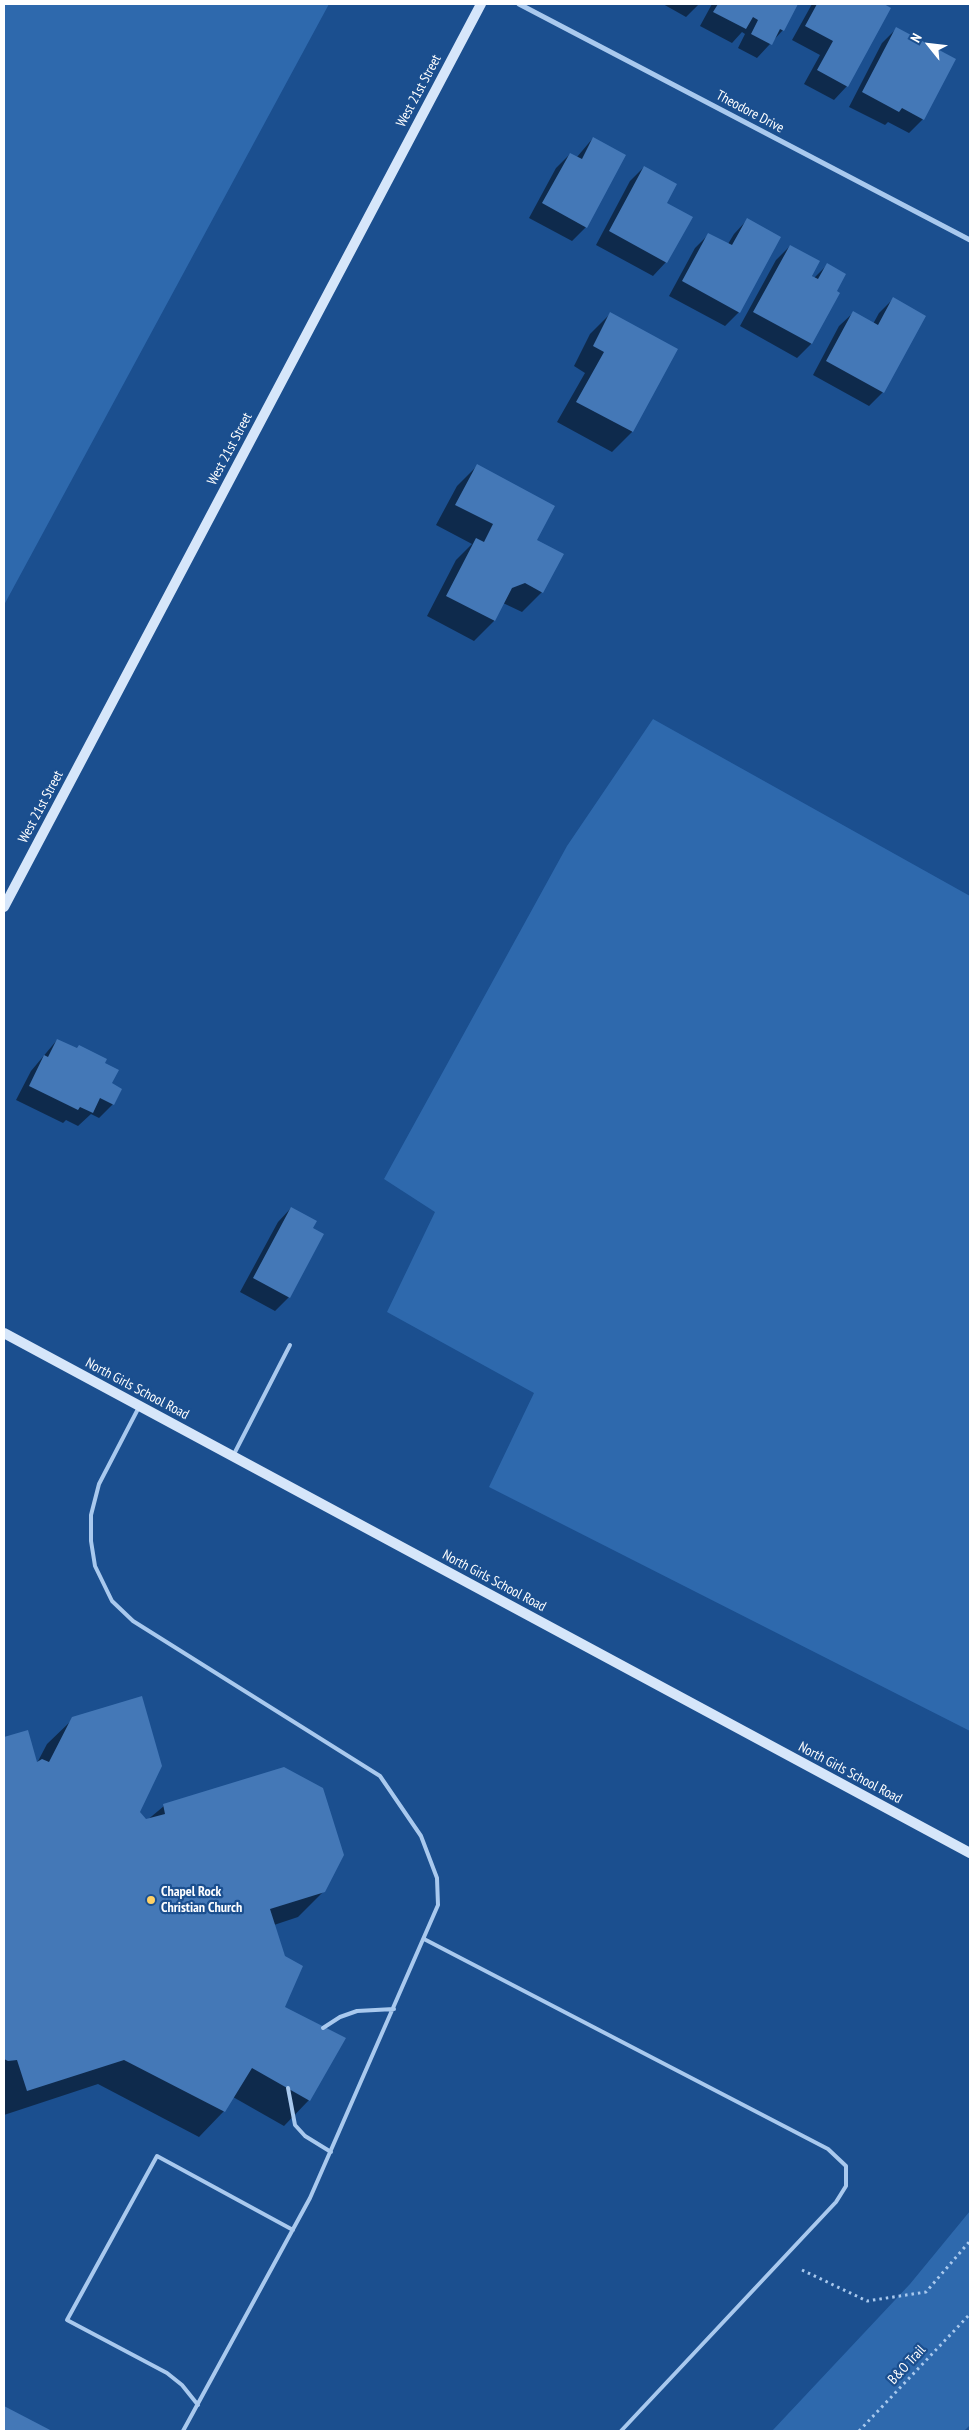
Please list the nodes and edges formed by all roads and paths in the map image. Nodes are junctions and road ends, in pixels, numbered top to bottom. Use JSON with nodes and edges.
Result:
{"nodes":[{"id":1,"x":481,"y":4,"type":"edge"},
{"id":2,"x":519,"y":4,"type":"edge"},
{"id":3,"x":970,"y":238,"type":"edge"},
{"id":4,"x":4,"y":907,"type":"edge"},
{"id":5,"x":4,"y":1332,"type":"edge"},
{"id":6,"x":290,"y":1346,"type":"dead end"},
{"id":7,"x":140,"y":1406,"type":"junction"},
{"id":8,"x":233,"y":1456,"type":"junction"},
{"id":9,"x":970,"y":1854,"type":"edge"},
{"id":10,"x":424,"y":1939,"type":"junction"},
{"id":11,"x":394,"y":2008,"type":"junction"},
{"id":12,"x":324,"y":2028,"type":"dead end"},
{"id":13,"x":288,"y":2088,"type":"dead end"},
{"id":14,"x":331,"y":2152,"type":"junction"},
{"id":15,"x":293,"y":2230,"type":"junction"},
{"id":16,"x":970,"y":2241,"type":"edge"},
{"id":17,"x":799,"y":2268,"type":"dead end"},
{"id":18,"x":970,"y":2314,"type":"edge"},
{"id":19,"x":198,"y":2405,"type":"junction"},
{"id":20,"x":184,"y":2431,"type":"edge"},
{"id":21,"x":622,"y":2431,"type":"edge"},
{"id":22,"x":859,"y":2431,"type":"edge"}],
"edges":[{"from":1,"to":4,"type":"main road","name":"West 21st Street"},
{"from":2,"to":3,"type":"street","name":"Theodore Drive"},
{"from":5,"to":7,"type":"main road","name":"North Girls School Road"},
{"from":6,"to":8,"type":"lane"},
{"from":7,"to":8,"type":"main road","name":"North Girls School Road"},
{"from":7,"to":10,"type":"lane"},
{"from":8,"to":9,"type":"main road","name":"North Girls School Road"},
{"from":10,"to":11,"type":"lane"},
{"from":10,"to":21,"type":"lane"},
{"from":11,"to":12,"type":"lane"},
{"from":11,"to":14,"type":"lane"},
{"from":13,"to":14,"type":"lane"},
{"from":14,"to":15,"type":"lane"},
{"from":15,"to":19,"type":"lane"},
{"from":15,"to":19,"type":"lane"},
{"from":16,"to":17,"type":"path"},
{"from":18,"to":22,"type":"path","name":"B&O Trail"},
{"from":19,"to":20,"type":"lane"}]}
